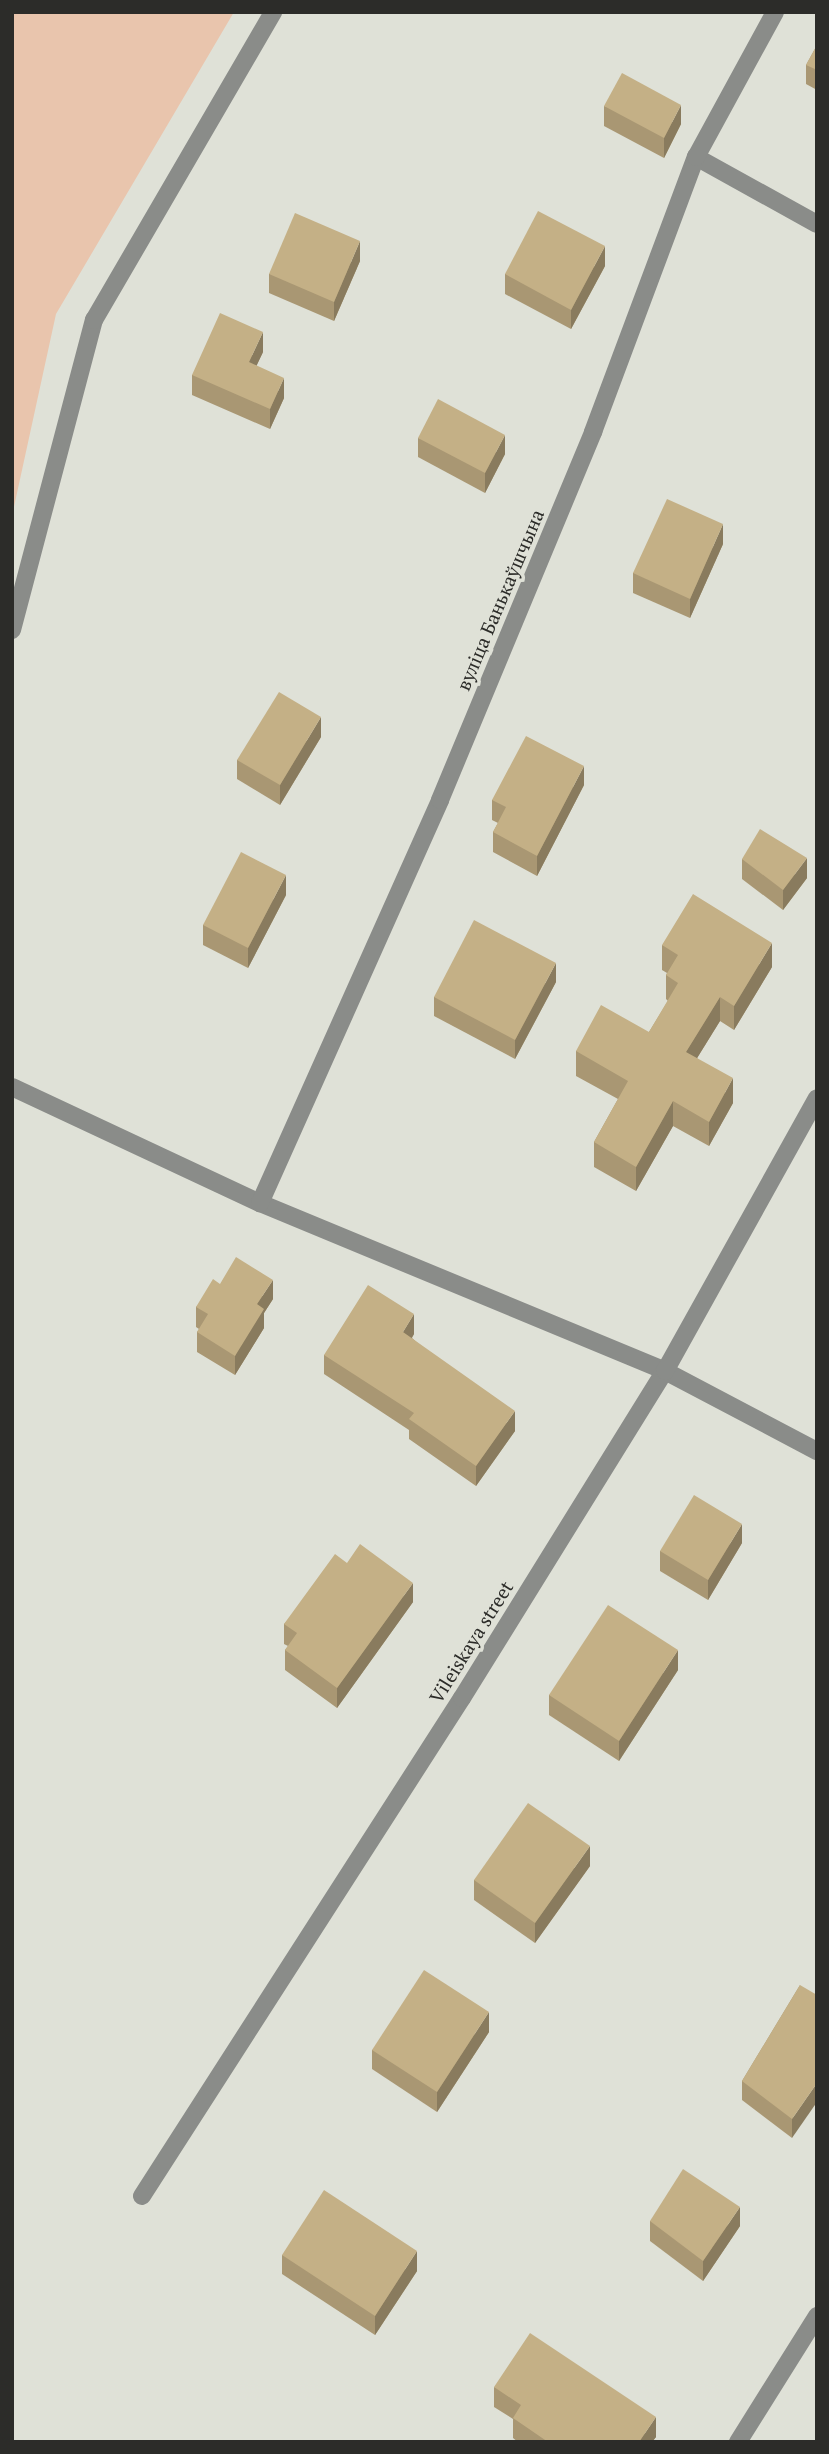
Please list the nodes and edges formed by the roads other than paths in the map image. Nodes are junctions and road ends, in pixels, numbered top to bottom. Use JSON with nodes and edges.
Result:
{"nodes":[{"id":1,"x":273,"y":12,"type":"edge"},
{"id":2,"x":775,"y":12,"type":"edge"},
{"id":3,"x":696,"y":158,"type":"junction"},
{"id":4,"x":817,"y":224,"type":"edge"},
{"id":5,"x":12,"y":630,"type":"edge"},
{"id":6,"x":12,"y":1087,"type":"edge"},
{"id":7,"x":817,"y":1098,"type":"edge"},
{"id":8,"x":260,"y":1203,"type":"junction"},
{"id":9,"x":665,"y":1371,"type":"junction"},
{"id":10,"x":817,"y":1451,"type":"edge"},
{"id":11,"x":142,"y":2196,"type":"dead end"},
{"id":12,"x":817,"y":2316,"type":"edge"},
{"id":13,"x":738,"y":2442,"type":"edge"}],
"edges":[{"from":1,"to":5,"type":"street"},
{"from":2,"to":3,"type":"street","name":"вуліца Банькаўшчына"},
{"from":3,"to":4,"type":"street"},
{"from":3,"to":8,"type":"street","name":"вуліца Банькаўшчына"},
{"from":6,"to":8,"type":"street"},
{"from":7,"to":9,"type":"street","name":"Vileiskaya street"},
{"from":8,"to":9,"type":"street"},
{"from":9,"to":10,"type":"street"},
{"from":9,"to":11,"type":"street","name":"Vileiskaya street"},
{"from":12,"to":13,"type":"street"}]}
